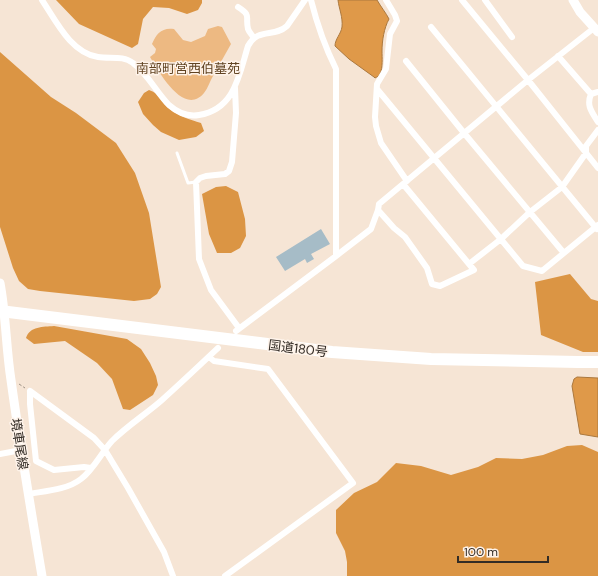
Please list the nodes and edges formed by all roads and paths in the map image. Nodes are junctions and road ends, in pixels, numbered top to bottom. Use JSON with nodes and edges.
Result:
{"nodes":[{"id":1,"x":42,"y":0,"type":"edge"},
{"id":2,"x":305,"y":0,"type":"edge"},
{"id":3,"x":311,"y":0,"type":"edge"},
{"id":4,"x":386,"y":0,"type":"edge"},
{"id":5,"x":462,"y":0,"type":"edge"},
{"id":6,"x":485,"y":0,"type":"edge"},
{"id":7,"x":572,"y":0,"type":"edge"},
{"id":8,"x":238,"y":7,"type":"dead end"},
{"id":9,"x":430,"y":27,"type":"dead end"},
{"id":10,"x":596,"y":30,"type":"edge"},
{"id":11,"x":254,"y":38,"type":"junction"},
{"id":12,"x":512,"y":38,"type":"dead end"},
{"id":13,"x":558,"y":56,"type":"junction"},
{"id":14,"x":406,"y":61,"type":"dead end"},
{"id":15,"x":528,"y":80,"type":"junction"},
{"id":16,"x":235,"y":88,"type":"junction"},
{"id":17,"x":377,"y":89,"type":"junction"},
{"id":18,"x":598,"y":92,"type":"edge"},
{"id":19,"x":591,"y":94,"type":"junction"},
{"id":20,"x":496,"y":107,"type":"junction"},
{"id":21,"x":598,"y":122,"type":"edge"},
{"id":22,"x":598,"y":130,"type":"edge"},
{"id":23,"x":464,"y":133,"type":"junction"},
{"id":24,"x":586,"y":152,"type":"junction"},
{"id":25,"x":178,"y":153,"type":"dead end"},
{"id":26,"x":434,"y":158,"type":"junction"},
{"id":27,"x":598,"y":168,"type":"edge"},
{"id":28,"x":196,"y":182,"type":"junction"},
{"id":29,"x":405,"y":182,"type":"junction"},
{"id":30,"x":562,"y":187,"type":"junction"},
{"id":31,"x":378,"y":210,"type":"junction"},
{"id":32,"x":530,"y":212,"type":"junction"},
{"id":33,"x":597,"y":227,"type":"edge"},
{"id":34,"x":501,"y":239,"type":"junction"},
{"id":35,"x":564,"y":252,"type":"junction"},
{"id":36,"x":336,"y":256,"type":"junction"},
{"id":37,"x":469,"y":264,"type":"junction"},
{"id":38,"x":0,"y":283,"type":"edge"},
{"id":39,"x":2,"y":311,"type":"edge"},
{"id":40,"x":218,"y":348,"type":"dead end"},
{"id":41,"x":209,"y":357,"type":"junction"},
{"id":42,"x":598,"y":362,"type":"edge"},
{"id":43,"x":11,"y":378,"type":"junction"},
{"id":44,"x":30,"y":391,"type":"junction"},
{"id":45,"x":21,"y":450,"type":"junction"},
{"id":46,"x":104,"y":450,"type":"junction"},
{"id":47,"x":0,"y":454,"type":"edge"},
{"id":48,"x":91,"y":468,"type":"junction"},
{"id":49,"x":28,"y":494,"type":"junction"},
{"id":50,"x":42,"y":576,"type":"edge"},
{"id":51,"x":173,"y":576,"type":"edge"},
{"id":52,"x":225,"y":576,"type":"edge"}],
"edges":[{"from":1,"to":16,"type":"street"},
{"from":2,"to":11,"type":"street"},
{"from":3,"to":36,"type":"street"},
{"from":4,"to":17,"type":"street"},
{"from":5,"to":15,"type":"street"},
{"from":6,"to":12,"type":"street"},
{"from":7,"to":10,"type":"main road"},
{"from":8,"to":11,"type":"street"},
{"from":9,"to":20,"type":"street"},
{"from":10,"to":13,"type":"street"},
{"from":11,"to":16,"type":"street"},
{"from":13,"to":15,"type":"street"},
{"from":13,"to":19,"type":"street"},
{"from":14,"to":23,"type":"street"},
{"from":15,"to":20,"type":"street"},
{"from":15,"to":24,"type":"street"},
{"from":16,"to":28,"type":"street"},
{"from":17,"to":26,"type":"street"},
{"from":17,"to":29,"type":"street"},
{"from":18,"to":19,"type":"street"},
{"from":19,"to":21,"type":"street"},
{"from":20,"to":23,"type":"street"},
{"from":20,"to":30,"type":"street"},
{"from":22,"to":24,"type":"street"},
{"from":23,"to":26,"type":"street"},
{"from":23,"to":32,"type":"street"},
{"from":24,"to":27,"type":"street"},
{"from":24,"to":30,"type":"street"},
{"from":25,"to":28,"type":"lane"},
{"from":26,"to":29,"type":"street"},
{"from":26,"to":34,"type":"street"},
{"from":28,"to":36,"type":"street"},
{"from":29,"to":31,"type":"street"},
{"from":29,"to":37,"type":"street"},
{"from":30,"to":32,"type":"street"},
{"from":30,"to":33,"type":"street"},
{"from":31,"to":36,"type":"street"},
{"from":31,"to":37,"type":"street"},
{"from":32,"to":34,"type":"street"},
{"from":32,"to":35,"type":"street"},
{"from":33,"to":35,"type":"street"},
{"from":34,"to":35,"type":"street"},
{"from":34,"to":37,"type":"street"},
{"from":38,"to":39,"type":"main road","name":"境車尾線"},
{"from":39,"to":42,"type":"highway","name":"国道180号"},
{"from":39,"to":43,"type":"main road","name":"境車尾線"},
{"from":40,"to":41,"type":"street"},
{"from":41,"to":46,"type":"street"},
{"from":41,"to":52,"type":"street"},
{"from":43,"to":44,"type":"path"},
{"from":43,"to":45,"type":"main road","name":"境車尾線"},
{"from":44,"to":46,"type":"street"},
{"from":44,"to":48,"type":"street"},
{"from":45,"to":47,"type":"street"},
{"from":45,"to":49,"type":"main road","name":"境車尾線"},
{"from":46,"to":48,"type":"street"},
{"from":46,"to":51,"type":"street"},
{"from":48,"to":49,"type":"street"},
{"from":49,"to":50,"type":"main road","name":"境車尾線"}]}
